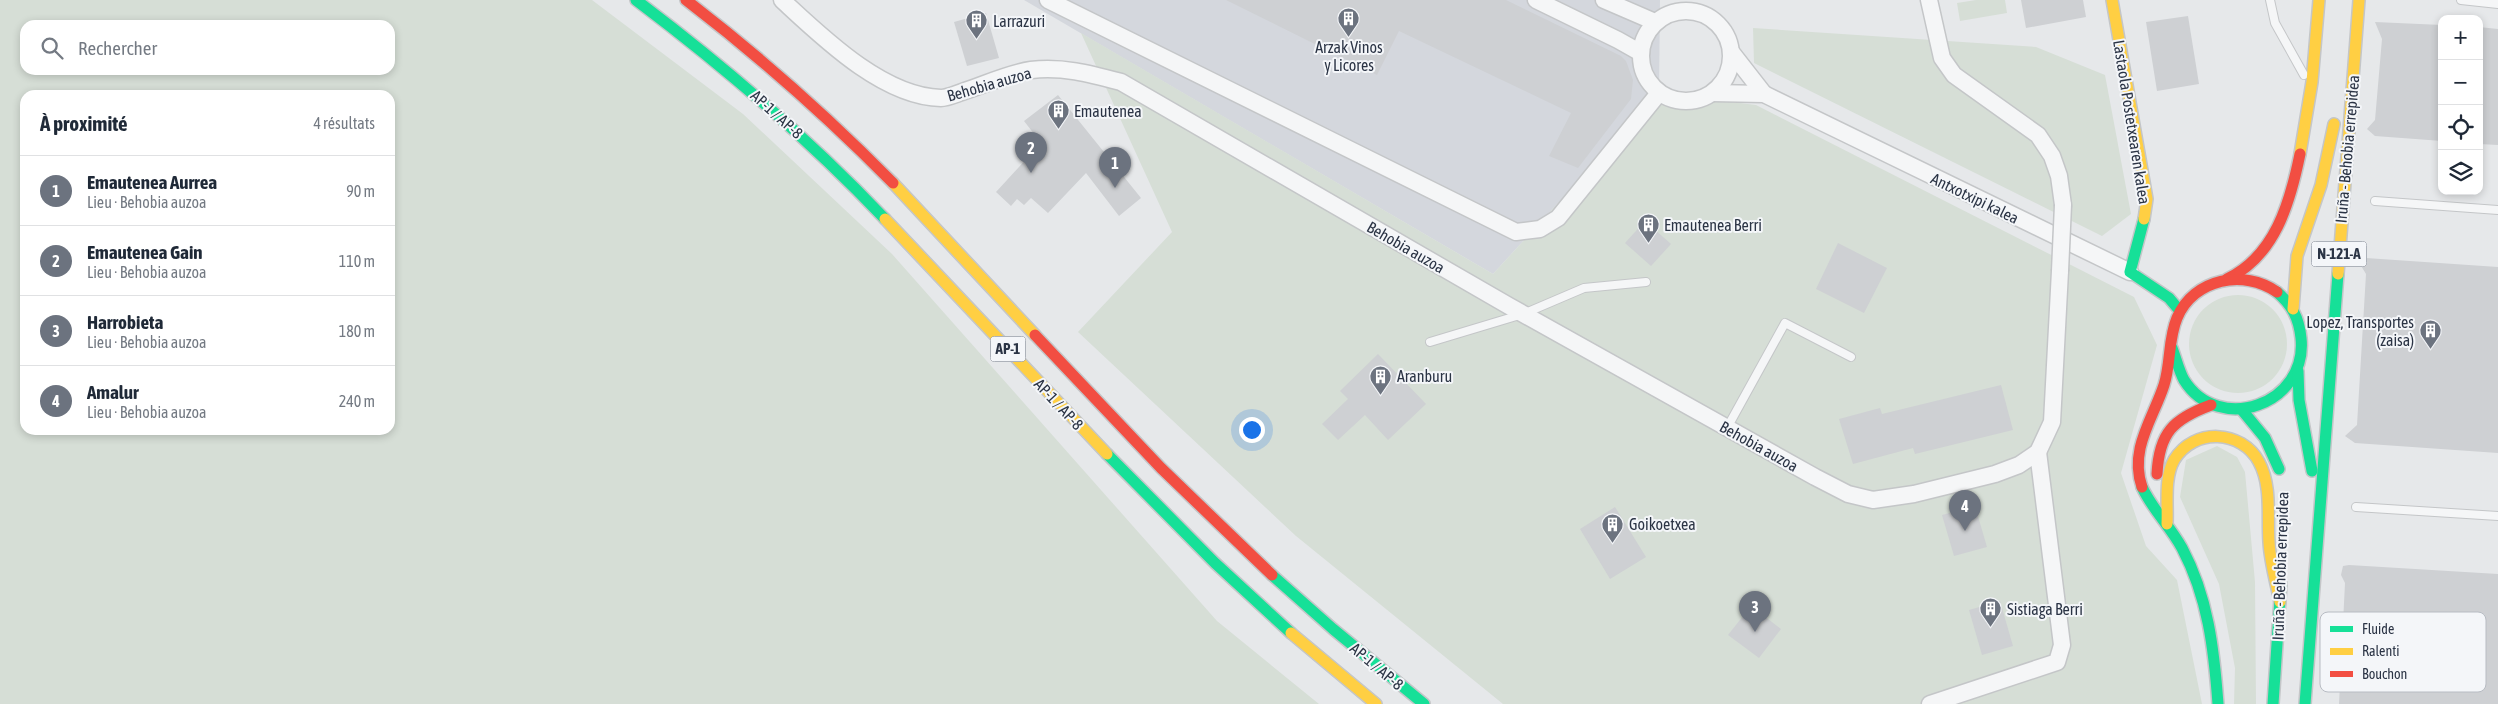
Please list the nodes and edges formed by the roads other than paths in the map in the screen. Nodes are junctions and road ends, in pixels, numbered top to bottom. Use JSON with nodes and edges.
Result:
{"nodes":[{"id":1,"x":636,"y":0,"type":"edge"},
{"id":2,"x":686,"y":0,"type":"edge"},
{"id":3,"x":782,"y":0,"type":"edge"},
{"id":4,"x":1048,"y":0,"type":"edge"},
{"id":5,"x":1536,"y":0,"type":"edge"},
{"id":6,"x":1604,"y":0,"type":"edge"},
{"id":7,"x":1930,"y":0,"type":"edge"},
{"id":8,"x":2112,"y":0,"type":"edge"},
{"id":9,"x":2270,"y":0,"type":"edge"},
{"id":10,"x":2319,"y":0,"type":"edge"},
{"id":11,"x":2359,"y":0,"type":"edge"},
{"id":12,"x":2461,"y":0,"type":"edge"},
{"id":13,"x":2498,"y":4,"type":"edge"},
{"id":14,"x":1655,"y":22,"type":"junction"},
{"id":15,"x":1732,"y":53,"type":"junction"},
{"id":16,"x":1640,"y":54,"type":"junction"},
{"id":17,"x":2312,"y":90,"type":"junction"},
{"id":18,"x":1659,"y":93,"type":"junction"},
{"id":19,"x":1713,"y":93,"type":"junction"},
{"id":20,"x":1764,"y":94,"type":"junction"},
{"id":21,"x":2336,"y":112,"type":"dead end"},
{"id":22,"x":2375,"y":200,"type":"dead end"},
{"id":23,"x":2498,"y":210,"type":"edge"},
{"id":24,"x":2130,"y":272,"type":"junction"},
{"id":25,"x":2227,"y":279,"type":"junction"},
{"id":26,"x":1646,"y":282,"type":"dead end"},
{"id":27,"x":2293,"y":309,"type":"junction"},
{"id":28,"x":2180,"y":311,"type":"junction"},
{"id":29,"x":1523,"y":314,"type":"junction"},
{"id":30,"x":1430,"y":342,"type":"dead end"},
{"id":31,"x":2172,"y":348,"type":"junction"},
{"id":32,"x":1851,"y":357,"type":"dead end"},
{"id":33,"x":2298,"y":371,"type":"junction"},
{"id":34,"x":2211,"y":405,"type":"junction"},
{"id":35,"x":2242,"y":410,"type":"junction"},
{"id":36,"x":1727,"y":428,"type":"junction"},
{"id":37,"x":2038,"y":452,"type":"junction"},
{"id":38,"x":2282,"y":476,"type":"dead end"},
{"id":39,"x":2319,"y":507,"type":"junction"},
{"id":40,"x":2356,"y":507,"type":"dead end"},
{"id":41,"x":2498,"y":516,"type":"edge"},
{"id":42,"x":2167,"y":524,"type":"junction"},
{"id":43,"x":2283,"y":557,"type":"dead end"},
{"id":44,"x":2280,"y":602,"type":"junction"},
{"id":45,"x":1410,"y":693,"type":"junction"},
{"id":46,"x":1375,"y":703,"type":"edge"},
{"id":47,"x":1424,"y":704,"type":"edge"},
{"id":48,"x":1435,"y":704,"type":"edge"},
{"id":49,"x":1930,"y":704,"type":"edge"},
{"id":50,"x":2218,"y":704,"type":"edge"},
{"id":51,"x":2273,"y":704,"type":"edge"},
{"id":52,"x":2305,"y":704,"type":"edge"}],
"edges":[{"from":1,"to":46,"type":"main road","name":"AP-1 / AP-8","number":"AP-1"},
{"from":2,"to":45,"type":"main road","name":"AP-1 / AP-8","number":"AP-1"},
{"from":3,"to":29,"type":"street","name":"Behobia auzoa"},
{"from":4,"to":18,"type":"street"},
{"from":5,"to":16,"type":"street"},
{"from":6,"to":14,"type":"street"},
{"from":7,"to":37,"type":"street","bridge":true},
{"from":8,"to":24,"type":"main road","name":"Lastaola Postetxearen kalea"},
{"from":9,"to":17,"type":"lane"},
{"from":10,"to":17,"type":"main road","number":"N-121-A"},
{"from":11,"to":39,"type":"main road","name":"Iruña - Behobia errepidea","number":"N-121-A"},
{"from":12,"to":13,"type":"lane"},
{"from":14,"to":15,"type":"street"},
{"from":14,"to":16,"type":"street"},
{"from":15,"to":19,"type":"street"},
{"from":15,"to":20,"type":"street","name":"Antxotxipi kalea"},
{"from":16,"to":18,"type":"street"},
{"from":17,"to":25,"type":"main road","number":"N-121-A"},
{"from":18,"to":19,"type":"street"},
{"from":19,"to":20,"type":"street","name":"Antxotxipi kalea"},
{"from":20,"to":24,"type":"street","name":"Antxotxipi kalea"},
{"from":21,"to":27,"type":"main road","name":"Iruña - Behobia errepidea","number":"N-121-A"},
{"from":22,"to":23,"type":"lane"},
{"from":24,"to":28,"type":"main road","name":"Antxotxipi kalea"},
{"from":25,"to":27,"type":"main road","number":"N-121-A"},
{"from":25,"to":28,"type":"main road","number":"N-121-A"},
{"from":26,"to":29,"type":"lane"},
{"from":27,"to":33,"type":"main road","number":"N-121-A"},
{"from":28,"to":31,"type":"main road","number":"N-121-A"},
{"from":29,"to":30,"type":"lane"},
{"from":29,"to":36,"type":"street","name":"Behobia auzoa"},
{"from":31,"to":34,"type":"main road","number":"N-121-A"},
{"from":31,"to":42,"type":"main road"},
{"from":32,"to":36,"type":"lane"},
{"from":33,"to":35,"type":"main road","number":"N-121-A"},
{"from":33,"to":39,"type":"main road","name":"Iruña - Behobia errepidea","number":"N-121-A"},
{"from":34,"to":35,"type":"main road","number":"N-121-A"},
{"from":34,"to":42,"type":"main road"},
{"from":35,"to":38,"type":"main road","name":"Iruña - Behobia errepidea"},
{"from":36,"to":37,"type":"street","name":"Behobia auzoa"},
{"from":37,"to":49,"type":"street"},
{"from":39,"to":52,"type":"main road","name":"Iruña - Behobia errepidea","number":"N-121-A"},
{"from":40,"to":41,"type":"lane"},
{"from":42,"to":44,"type":"main road"},
{"from":42,"to":50,"type":"main road"},
{"from":43,"to":44,"type":"main road","name":"Iruña - Behobia errepidea"},
{"from":44,"to":51,"type":"main road","name":"Iruña - Behobia errepidea"},
{"from":45,"to":47,"type":"main road","name":"AP-1 / AP-8","number":"AP-1"},
{"from":45,"to":48,"type":"main road"}]}
